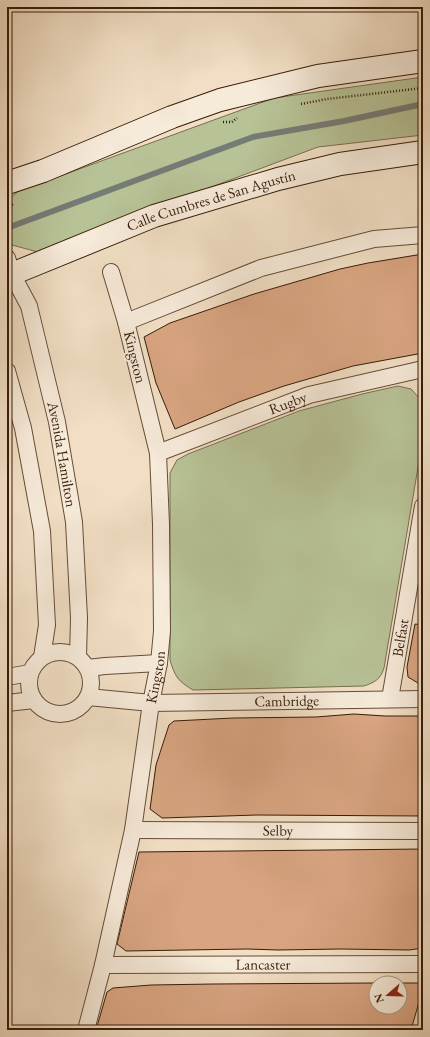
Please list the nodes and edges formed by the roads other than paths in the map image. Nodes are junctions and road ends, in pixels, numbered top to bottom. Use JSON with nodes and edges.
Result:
{"nodes":[{"id":1,"x":423,"y":61,"type":"edge"},
{"id":2,"x":423,"y":152,"type":"edge"},
{"id":3,"x":7,"y":183,"type":"edge"},
{"id":4,"x":423,"y":235,"type":"edge"},
{"id":5,"x":9,"y":270,"type":"edge"},
{"id":6,"x":111,"y":272,"type":"dead end"},
{"id":7,"x":126,"y":322,"type":"junction"},
{"id":8,"x":423,"y":369,"type":"edge"},
{"id":9,"x":7,"y":371,"type":"edge"},
{"id":10,"x":158,"y":453,"type":"junction"},
{"id":11,"x":423,"y":506,"type":"edge"},
{"id":12,"x":42,"y":657,"type":"junction"},
{"id":13,"x":83,"y":663,"type":"junction"},
{"id":14,"x":159,"y":663,"type":"junction"},
{"id":15,"x":30,"y":673,"type":"junction"},
{"id":16,"x":7,"y":677,"type":"edge"},
{"id":17,"x":88,"y":697,"type":"junction"},
{"id":18,"x":390,"y":699,"type":"junction"},
{"id":19,"x":423,"y":699,"type":"edge"},
{"id":20,"x":34,"y":700,"type":"junction"},
{"id":21,"x":7,"y":703,"type":"edge"},
{"id":22,"x":151,"y":703,"type":"junction"},
{"id":23,"x":133,"y":830,"type":"junction"},
{"id":24,"x":423,"y":831,"type":"edge"},
{"id":25,"x":423,"y":964,"type":"edge"},
{"id":26,"x":103,"y":965,"type":"junction"},
{"id":27,"x":86,"y":1030,"type":"edge"}],
"edges":[{"from":1,"to":3,"type":"street"},
{"from":2,"to":5,"type":"street","name":"Calle Cumbres de San Agustín"},
{"from":4,"to":7,"type":"street","name":"Kingston"},
{"from":5,"to":13,"type":"street","name":"Avenida Hamilton"},
{"from":6,"to":7,"type":"street","name":"Kingston"},
{"from":7,"to":10,"type":"street","name":"Kingston"},
{"from":8,"to":10,"type":"street","name":"Rugby"},
{"from":9,"to":12,"type":"street"},
{"from":10,"to":14,"type":"street","name":"Kingston"},
{"from":11,"to":18,"type":"street","name":"Belfast"},
{"from":12,"to":13,"type":"street"},
{"from":12,"to":15,"type":"street"},
{"from":13,"to":14,"type":"street"},
{"from":13,"to":17,"type":"street"},
{"from":14,"to":22,"type":"street","name":"Kingston"},
{"from":15,"to":16,"type":"street"},
{"from":15,"to":20,"type":"street"},
{"from":17,"to":20,"type":"street"},
{"from":17,"to":22,"type":"street","name":"Cambridge"},
{"from":18,"to":19,"type":"street","name":"Cambridge"},
{"from":18,"to":22,"type":"street","name":"Cambridge"},
{"from":20,"to":21,"type":"street"},
{"from":22,"to":23,"type":"street","name":"Kingston"},
{"from":23,"to":24,"type":"street","name":"Selby"},
{"from":23,"to":26,"type":"street","name":"Kingston"},
{"from":25,"to":26,"type":"street","name":"Lancaster"},
{"from":26,"to":27,"type":"street","name":"Kingston"}]}
